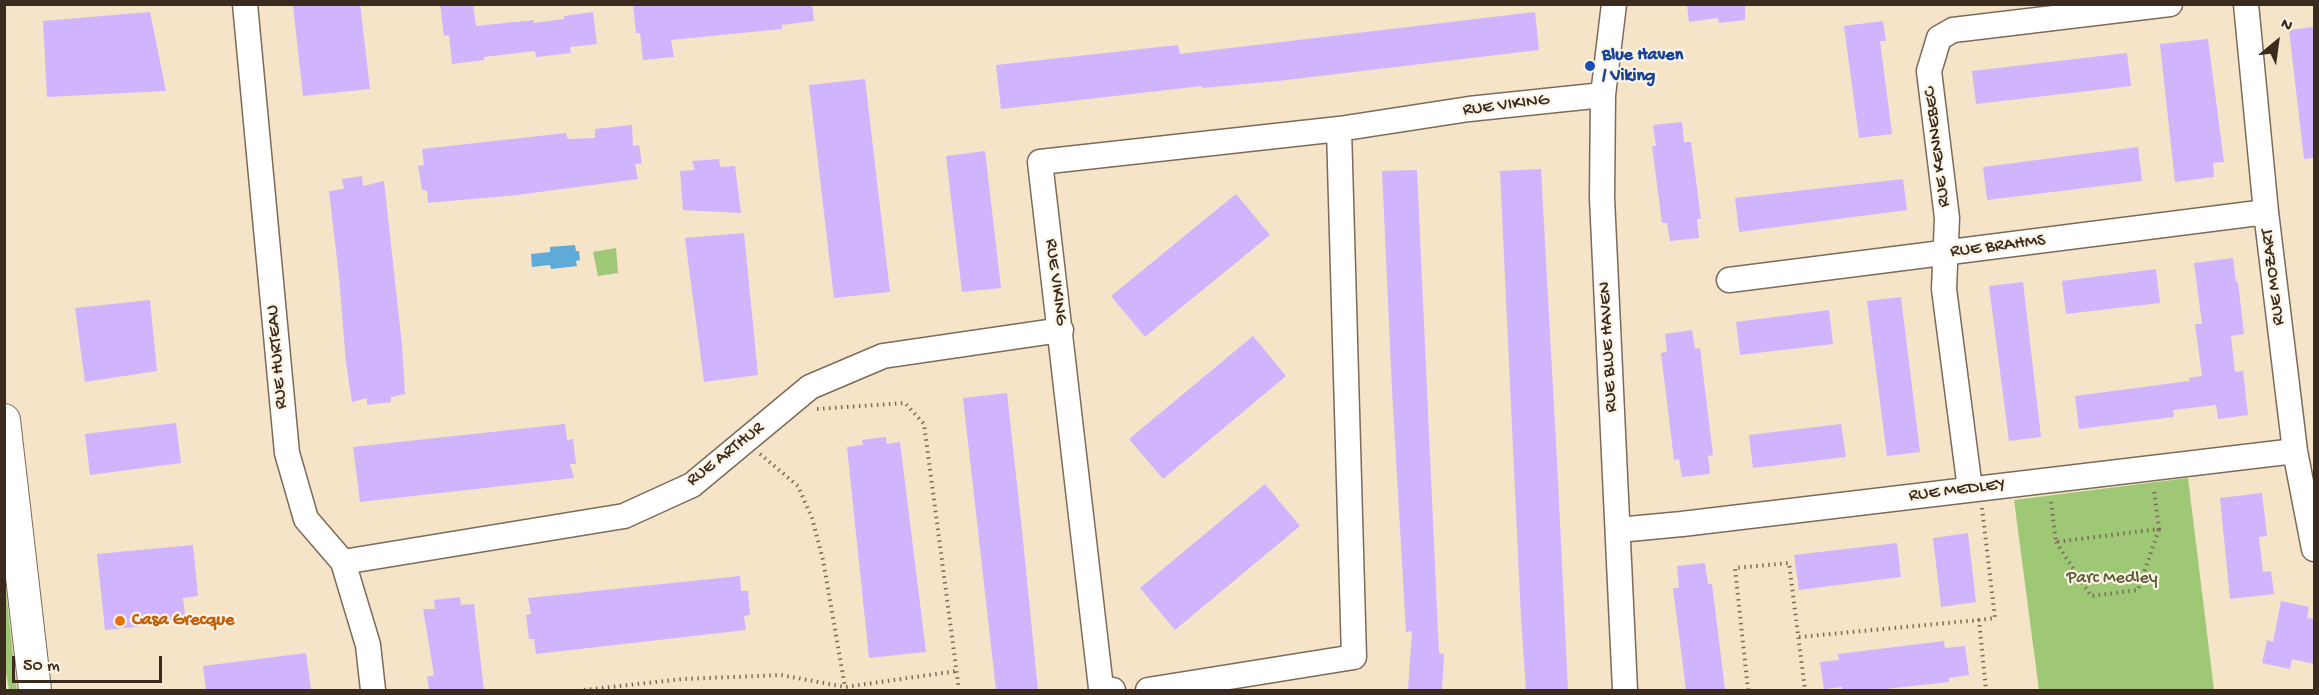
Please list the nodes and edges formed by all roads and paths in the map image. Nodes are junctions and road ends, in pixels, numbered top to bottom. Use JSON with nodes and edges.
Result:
{"nodes":[{"id":1,"x":245,"y":4,"type":"edge"},
{"id":2,"x":1614,"y":4,"type":"edge"},
{"id":3,"x":2170,"y":4,"type":"edge"},
{"id":4,"x":2246,"y":4,"type":"edge"},
{"id":5,"x":1603,"y":94,"type":"junction"},
{"id":6,"x":1338,"y":129,"type":"junction"},
{"id":7,"x":2266,"y":212,"type":"junction"},
{"id":8,"x":1946,"y":254,"type":"junction"},
{"id":9,"x":1729,"y":280,"type":"dead end"},
{"id":10,"x":1061,"y":330,"type":"junction"},
{"id":11,"x":807,"y":410,"type":"dead end"},
{"id":12,"x":4,"y":420,"type":"edge"},
{"id":13,"x":766,"y":446,"type":"dead end"},
{"id":14,"x":2295,"y":451,"type":"junction"},
{"id":15,"x":2153,"y":483,"type":"dead end"},
{"id":16,"x":2050,"y":495,"type":"dead end"},
{"id":17,"x":1976,"y":496,"type":"junction"},
{"id":18,"x":2159,"y":529,"type":"junction"},
{"id":19,"x":1618,"y":530,"type":"junction"},
{"id":20,"x":2056,"y":542,"type":"junction"},
{"id":21,"x":2314,"y":549,"type":"edge"},
{"id":22,"x":343,"y":562,"type":"junction"},
{"id":23,"x":1979,"y":620,"type":"junction"},
{"id":24,"x":1799,"y":637,"type":"junction"},
{"id":25,"x":957,"y":671,"type":"junction"},
{"id":26,"x":845,"y":687,"type":"junction"},
{"id":27,"x":35,"y":690,"type":"edge"},
{"id":28,"x":373,"y":690,"type":"edge"},
{"id":29,"x":584,"y":690,"type":"edge"},
{"id":30,"x":959,"y":690,"type":"edge"},
{"id":31,"x":1113,"y":690,"type":"edge"},
{"id":32,"x":1148,"y":690,"type":"edge"},
{"id":33,"x":1625,"y":690,"type":"edge"},
{"id":34,"x":1748,"y":690,"type":"edge"},
{"id":35,"x":1805,"y":690,"type":"edge"},
{"id":36,"x":1986,"y":690,"type":"edge"}],
"edges":[{"from":1,"to":22,"type":"street","name":"RUE HURTEAU"},
{"from":2,"to":5,"type":"street","name":"RUE BLUE HAVEN"},
{"from":3,"to":8,"type":"street","name":"RUE KENNEBEC"},
{"from":4,"to":7,"type":"street","name":"RUE MOZART"},
{"from":5,"to":6,"type":"street","name":"RUE VIKING"},
{"from":5,"to":19,"type":"street","name":"RUE BLUE HAVEN"},
{"from":6,"to":10,"type":"street","name":"RUE VIKING"},
{"from":6,"to":32,"type":"street"},
{"from":7,"to":8,"type":"street","name":"RUE BRAHMS"},
{"from":7,"to":14,"type":"street","name":"RUE MOZART"},
{"from":8,"to":9,"type":"street","name":"RUE BRAHMS"},
{"from":8,"to":17,"type":"street","name":"RUE KENNEBEC"},
{"from":10,"to":22,"type":"street","name":"RUE ARTHUR"},
{"from":10,"to":31,"type":"street","name":"RUE VIKING"},
{"from":11,"to":25,"type":"path"},
{"from":12,"to":27,"type":"main road"},
{"from":13,"to":26,"type":"path"},
{"from":14,"to":17,"type":"street","name":"RUE MEDLEY"},
{"from":14,"to":21,"type":"street","name":"RUE MOZART"},
{"from":15,"to":18,"type":"path"},
{"from":16,"to":20,"type":"path"},
{"from":17,"to":19,"type":"street","name":"RUE MEDLEY"},
{"from":17,"to":23,"type":"path"},
{"from":18,"to":20,"type":"path"},
{"from":18,"to":20,"type":"path"},
{"from":19,"to":33,"type":"street","name":"RUE BLUE HAVEN"},
{"from":22,"to":28,"type":"street","name":"RUE HURTEAU"},
{"from":23,"to":24,"type":"path"},
{"from":23,"to":36,"type":"path"},
{"from":24,"to":34,"type":"path"},
{"from":24,"to":35,"type":"path"},
{"from":25,"to":26,"type":"path"},
{"from":25,"to":30,"type":"path"},
{"from":26,"to":29,"type":"path"}]}
